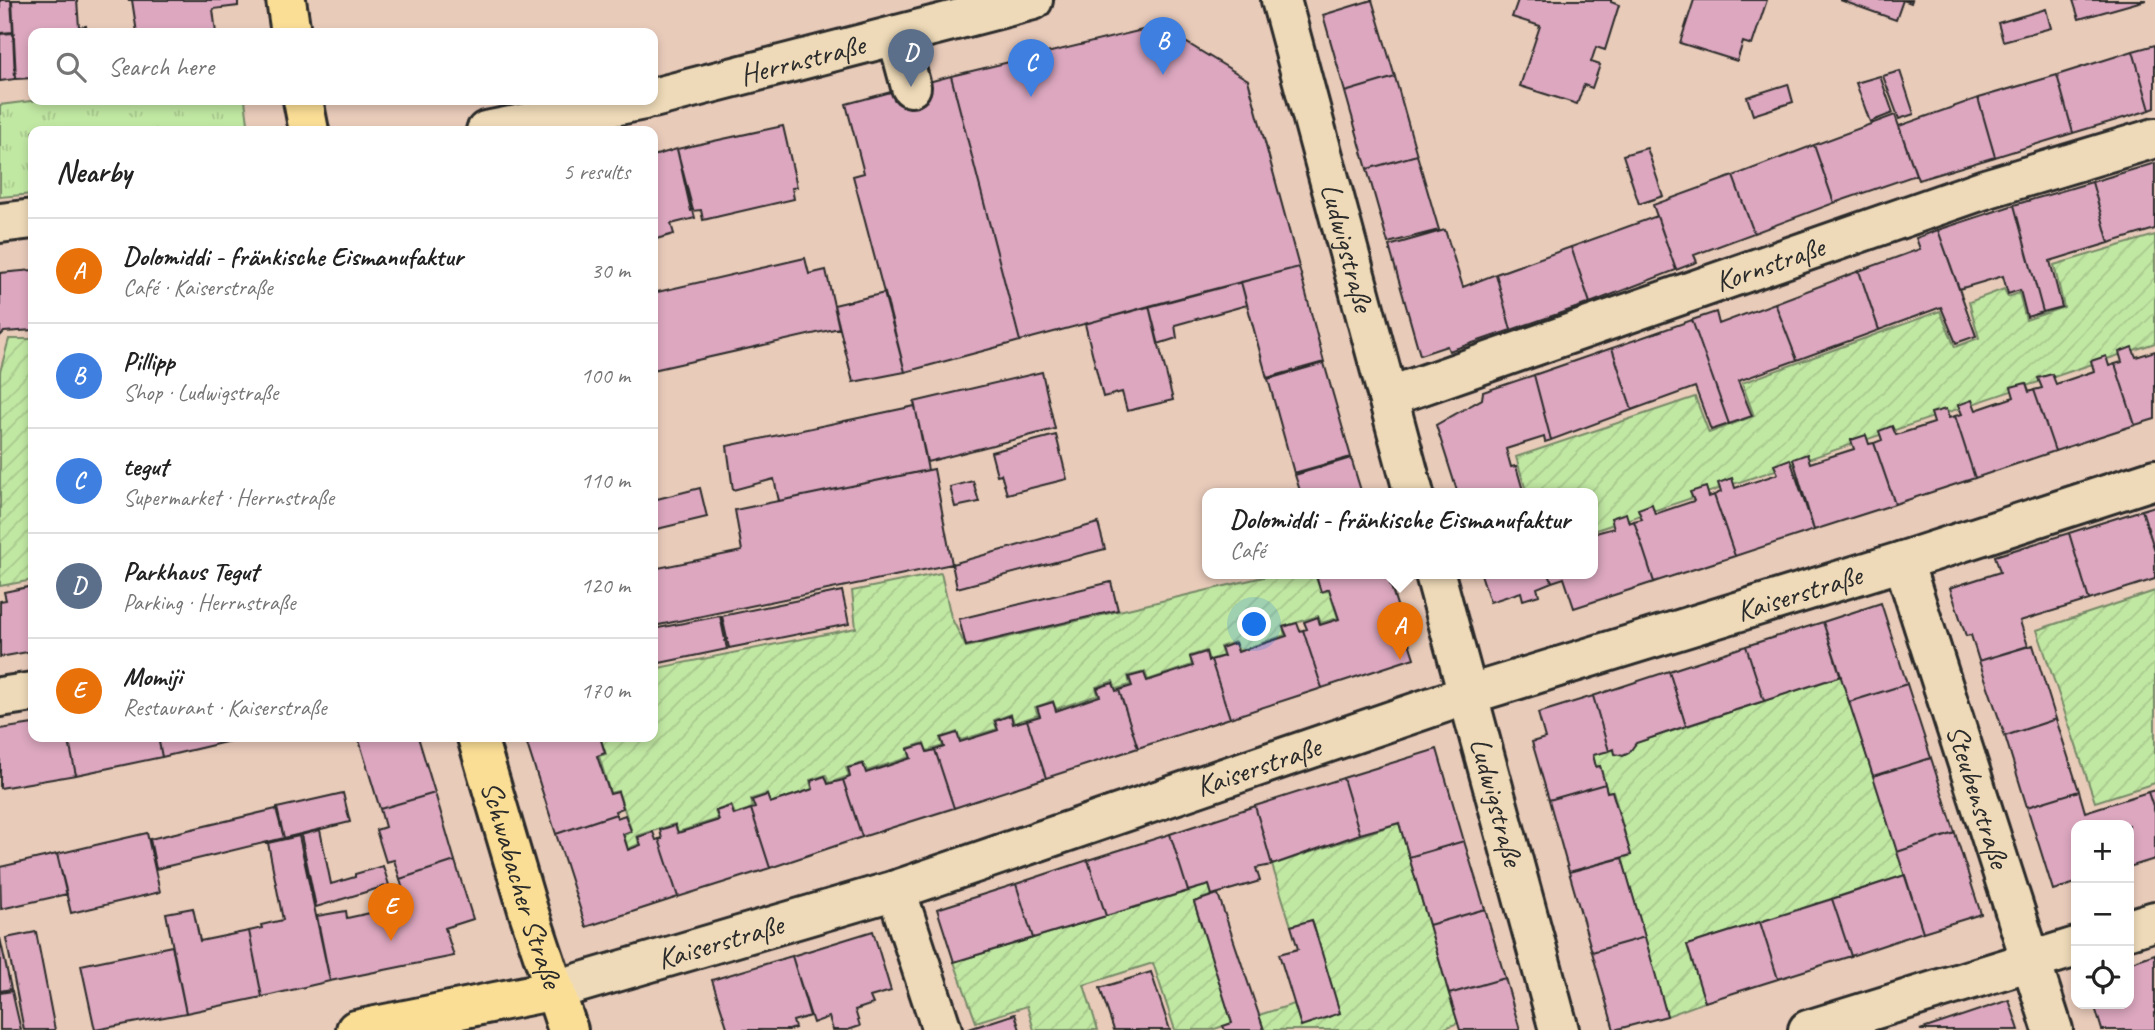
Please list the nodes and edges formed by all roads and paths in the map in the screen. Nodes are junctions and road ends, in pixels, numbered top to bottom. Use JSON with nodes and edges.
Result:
{"nodes":[{"id":1,"x":286,"y":0,"type":"edge"},
{"id":2,"x":1034,"y":0,"type":"edge"},
{"id":3,"x":1281,"y":0,"type":"edge"},
{"id":4,"x":911,"y":22,"type":"edge"},
{"id":5,"x":290,"y":28,"type":"edge"},
{"id":6,"x":911,"y":87,"type":"dead end"},
{"id":7,"x":658,"y":97,"type":"edge"},
{"id":8,"x":304,"y":105,"type":"edge"},
{"id":9,"x":620,"y":105,"type":"edge"},
{"id":10,"x":308,"y":126,"type":"edge"},
{"id":11,"x":518,"y":126,"type":"edge"},
{"id":12,"x":2155,"y":138,"type":"edge"},
{"id":13,"x":28,"y":220,"type":"edge"},
{"id":14,"x":0,"y":223,"type":"edge"},
{"id":15,"x":1388,"y":397,"type":"junction"},
{"id":16,"x":2155,"y":479,"type":"edge"},
{"id":17,"x":1412,"y":488,"type":"edge"},
{"id":18,"x":1903,"y":561,"type":"junction"},
{"id":19,"x":1436,"y":579,"type":"edge"},
{"id":20,"x":28,"y":693,"type":"edge"},
{"id":21,"x":1467,"y":695,"type":"junction"},
{"id":22,"x":0,"y":697,"type":"edge"},
{"id":23,"x":478,"y":742,"type":"edge"},
{"id":24,"x":896,"y":890,"type":"junction"},
{"id":25,"x":2155,"y":921,"type":"edge"},
{"id":26,"x":2134,"y":927,"type":"edge"},
{"id":27,"x":2071,"y":949,"type":"edge"},
{"id":28,"x":2031,"y":962,"type":"junction"},
{"id":29,"x":555,"y":989,"type":"junction"},
{"id":30,"x":356,"y":1030,"type":"edge"},
{"id":31,"x":568,"y":1030,"type":"edge"},
{"id":32,"x":942,"y":1030,"type":"edge"},
{"id":33,"x":1559,"y":1030,"type":"edge"},
{"id":34,"x":1808,"y":1030,"type":"edge"},
{"id":35,"x":2053,"y":1030,"type":"edge"}],
"edges":[{"from":1,"to":5,"type":"main road"},
{"from":2,"to":4,"type":"street","name":"Herrnstraße"},
{"from":3,"to":15,"type":"street","name":"Ludwigstraße"},
{"from":4,"to":6,"type":"street"},
{"from":4,"to":7,"type":"street","name":"Herrnstraße"},
{"from":8,"to":10,"type":"main road"},
{"from":9,"to":11,"type":"street"},
{"from":12,"to":15,"type":"street","name":"Kornstraße"},
{"from":13,"to":14,"type":"street"},
{"from":15,"to":17,"type":"street","name":"Ludwigstraße"},
{"from":16,"to":18,"type":"street","name":"Kaiserstraße"},
{"from":18,"to":21,"type":"street","name":"Kaiserstraße"},
{"from":18,"to":28,"type":"street","name":"Steubenstraße"},
{"from":19,"to":21,"type":"street","name":"Ludwigstraße"},
{"from":20,"to":22,"type":"street"},
{"from":21,"to":24,"type":"street","name":"Kaiserstraße"},
{"from":21,"to":33,"type":"street","name":"Ludwigstraße"},
{"from":23,"to":29,"type":"main road","name":"Schwabacher Straße"},
{"from":24,"to":29,"type":"street","name":"Kaiserstraße"},
{"from":24,"to":32,"type":"street"},
{"from":25,"to":26,"type":"street"},
{"from":27,"to":28,"type":"street"},
{"from":28,"to":34,"type":"street"},
{"from":28,"to":35,"type":"street","name":"Steubenstraße"},
{"from":29,"to":30,"type":"main road","name":"Kaiserstraße"},
{"from":29,"to":31,"type":"main road","name":"Schwabacher Straße"}]}
